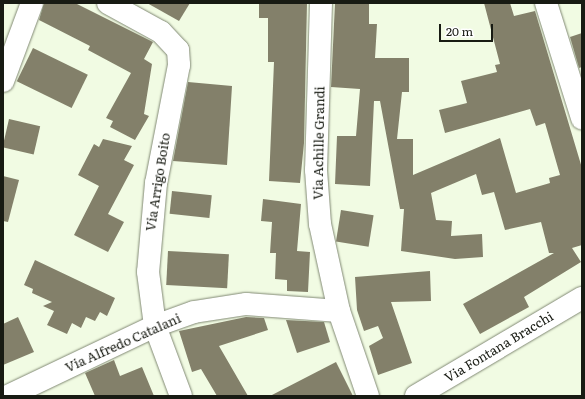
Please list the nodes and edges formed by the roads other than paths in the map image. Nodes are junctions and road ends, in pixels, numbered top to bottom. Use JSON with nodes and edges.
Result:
{"nodes":[{"id":1,"x":32,"y":3,"type":"edge"},
{"id":2,"x":108,"y":3,"type":"edge"},
{"id":3,"x":320,"y":3,"type":"edge"},
{"id":4,"x":546,"y":3,"type":"edge"},
{"id":5,"x":3,"y":81,"type":"edge"},
{"id":6,"x":582,"y":118,"type":"edge"},
{"id":7,"x":582,"y":298,"type":"edge"},
{"id":8,"x":338,"y":311,"type":"junction"},
{"id":9,"x":155,"y":326,"type":"junction"},
{"id":10,"x":8,"y":396,"type":"edge"},
{"id":11,"x":181,"y":396,"type":"edge"},
{"id":12,"x":368,"y":396,"type":"edge"},
{"id":13,"x":416,"y":396,"type":"edge"}],
"edges":[{"from":1,"to":5,"type":"street"},
{"from":2,"to":9,"type":"street","name":"Via Arrigo Boito"},
{"from":3,"to":8,"type":"street","name":"Via Achille Grandi"},
{"from":4,"to":6,"type":"street"},
{"from":7,"to":13,"type":"street","name":"Via Fontana Bracchi"},
{"from":8,"to":9,"type":"street","name":"Via Alfredo Catalani"},
{"from":8,"to":12,"type":"street","name":"Via Achille Grandi"},
{"from":9,"to":10,"type":"street","name":"Via Alfredo Catalani"},
{"from":9,"to":11,"type":"street","name":"Via Arrigo Boito"}]}
